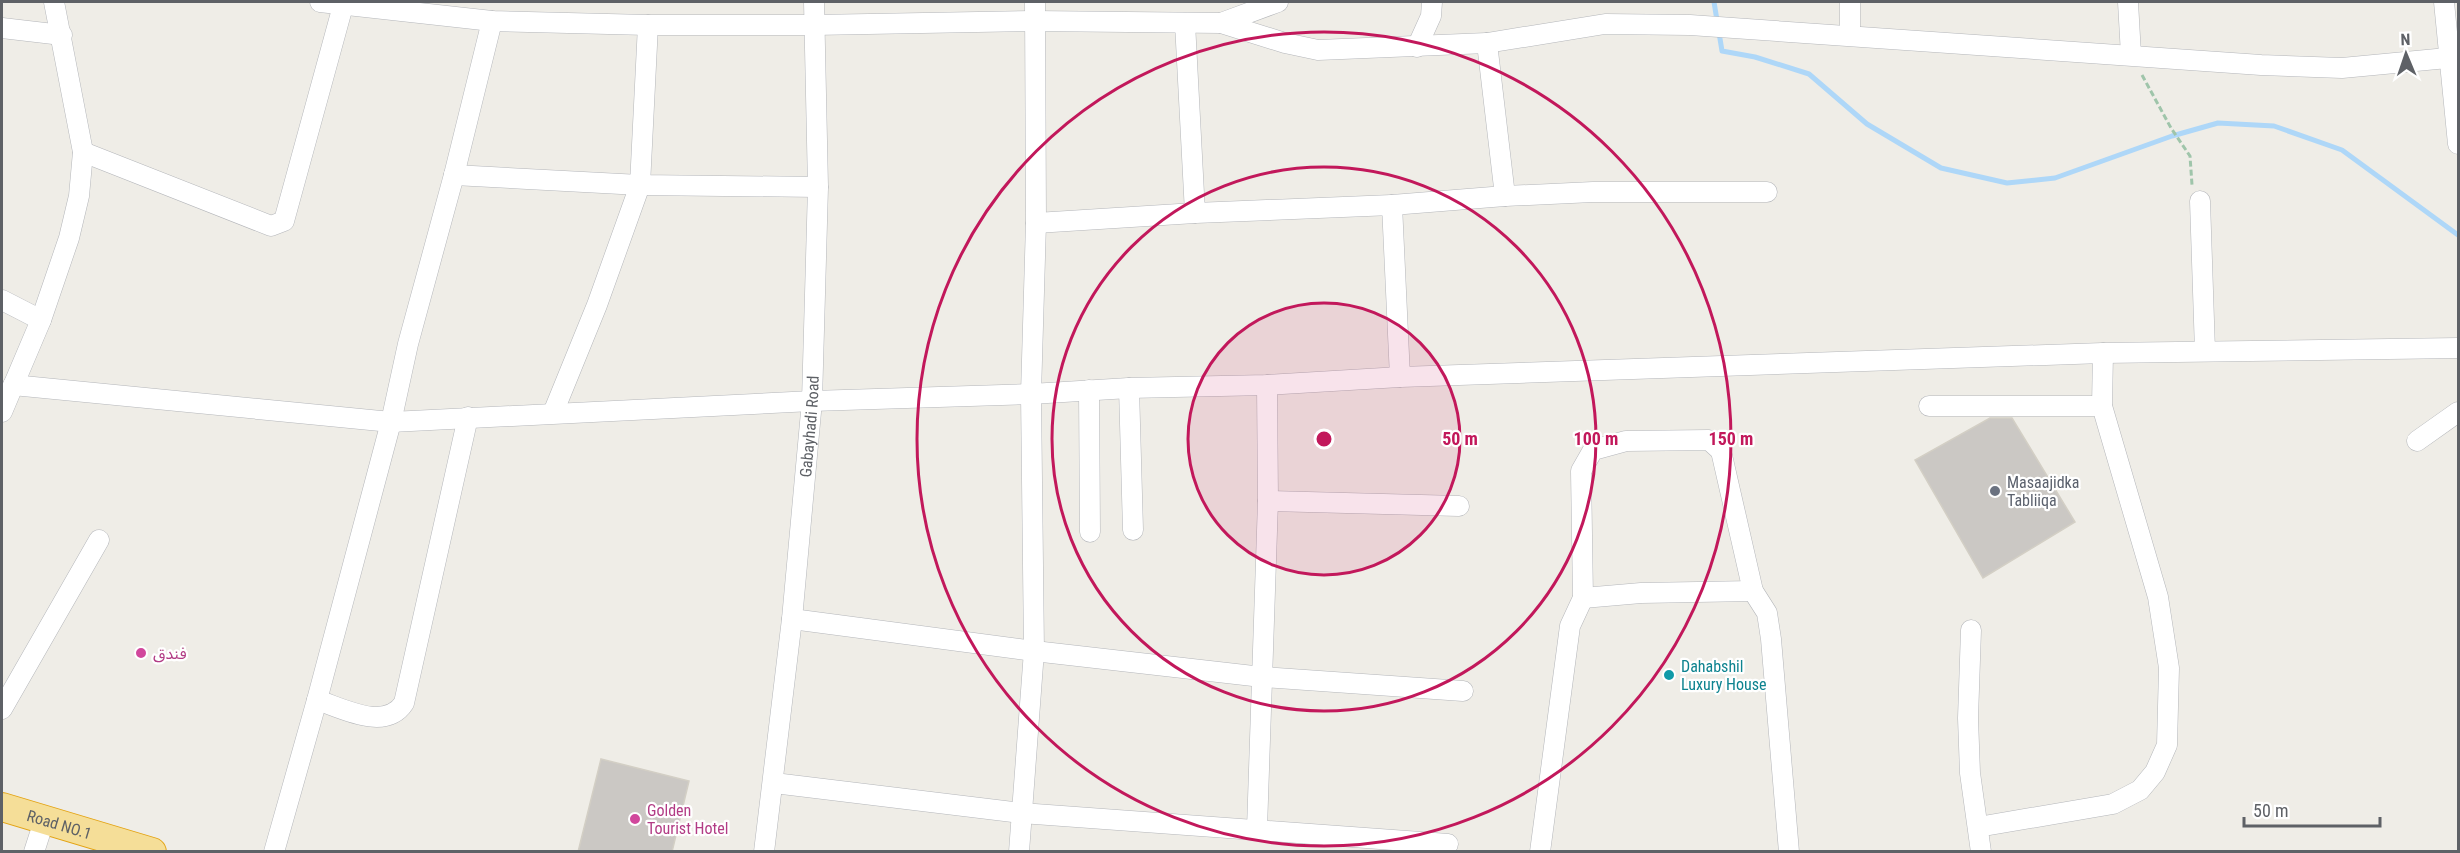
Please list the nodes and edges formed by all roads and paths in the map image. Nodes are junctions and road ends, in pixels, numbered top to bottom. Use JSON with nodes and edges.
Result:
{"nodes":[{"id":1,"x":54,"y":2,"type":"edge"},
{"id":2,"x":320,"y":2,"type":"edge"},
{"id":3,"x":814,"y":2,"type":"edge"},
{"id":4,"x":1278,"y":2,"type":"edge"},
{"id":5,"x":1432,"y":2,"type":"edge"},
{"id":6,"x":1850,"y":2,"type":"edge"},
{"id":7,"x":2128,"y":2,"type":"edge"},
{"id":8,"x":2444,"y":2,"type":"edge"},
{"id":9,"x":344,"y":3,"type":"edge"},
{"id":10,"x":1035,"y":11,"type":"edge"},
{"id":11,"x":492,"y":21,"type":"junction"},
{"id":12,"x":1185,"y":23,"type":"junction"},
{"id":13,"x":1221,"y":23,"type":"junction"},
{"id":14,"x":648,"y":25,"type":"junction"},
{"id":15,"x":814,"y":25,"type":"junction"},
{"id":16,"x":2,"y":28,"type":"edge"},
{"id":17,"x":62,"y":35,"type":"junction"},
{"id":18,"x":1850,"y":35,"type":"junction"},
{"id":19,"x":1487,"y":43,"type":"junction"},
{"id":20,"x":1417,"y":47,"type":"junction"},
{"id":21,"x":2131,"y":55,"type":"junction"},
{"id":22,"x":2453,"y":57,"type":"edge"},
{"id":23,"x":2458,"y":144,"type":"edge"},
{"id":24,"x":83,"y":152,"type":"junction"},
{"id":25,"x":454,"y":175,"type":"junction"},
{"id":26,"x":640,"y":185,"type":"junction"},
{"id":27,"x":818,"y":187,"type":"junction"},
{"id":28,"x":1767,"y":192,"type":"dead end"},
{"id":29,"x":1505,"y":196,"type":"junction"},
{"id":30,"x":2200,"y":201,"type":"joint"},
{"id":31,"x":1392,"y":205,"type":"junction"},
{"id":32,"x":1195,"y":213,"type":"junction"},
{"id":33,"x":1036,"y":223,"type":"junction"},
{"id":34,"x":2,"y":300,"type":"edge"},
{"id":35,"x":41,"y":320,"type":"junction"},
{"id":36,"x":2458,"y":348,"type":"edge"},
{"id":37,"x":2205,"y":351,"type":"junction"},
{"id":38,"x":2103,"y":353,"type":"junction"},
{"id":39,"x":1400,"y":377,"type":"junction"},
{"id":40,"x":13,"y":385,"type":"junction"},
{"id":41,"x":1267,"y":385,"type":"junction"},
{"id":42,"x":1129,"y":388,"type":"junction"},
{"id":43,"x":1089,"y":390,"type":"junction"},
{"id":44,"x":1031,"y":394,"type":"junction"},
{"id":45,"x":812,"y":401,"type":"junction"},
{"id":46,"x":1929,"y":406,"type":"dead end"},
{"id":47,"x":2102,"y":406,"type":"junction"},
{"id":48,"x":2,"y":412,"type":"edge"},
{"id":49,"x":2458,"y":412,"type":"edge"},
{"id":50,"x":552,"y":413,"type":"junction"},
{"id":51,"x":468,"y":417,"type":"junction"},
{"id":52,"x":391,"y":422,"type":"junction"},
{"id":53,"x":2417,"y":441,"type":"dead end"},
{"id":54,"x":1268,"y":501,"type":"junction"},
{"id":55,"x":1460,"y":506,"type":"dead end"},
{"id":56,"x":1132,"y":530,"type":"dead end"},
{"id":57,"x":1090,"y":532,"type":"dead end"},
{"id":58,"x":99,"y":540,"type":"dead end"},
{"id":59,"x":1753,"y":591,"type":"junction"},
{"id":60,"x":1583,"y":598,"type":"junction"},
{"id":61,"x":792,"y":619,"type":"junction"},
{"id":62,"x":1971,"y":630,"type":"dead end"},
{"id":63,"x":1034,"y":651,"type":"junction"},
{"id":64,"x":1262,"y":677,"type":"junction"},
{"id":65,"x":1463,"y":691,"type":"dead end"},
{"id":66,"x":317,"y":700,"type":"junction"},
{"id":67,"x":2,"y":709,"type":"edge"},
{"id":68,"x":774,"y":783,"type":"junction"},
{"id":69,"x":2,"y":807,"type":"edge"},
{"id":70,"x":1021,"y":813,"type":"junction"},
{"id":71,"x":44,"y":821,"type":"junction"},
{"id":72,"x":1978,"y":827,"type":"junction"},
{"id":73,"x":1257,"y":829,"type":"junction"},
{"id":74,"x":1294,"y":843,"type":"edge"},
{"id":75,"x":1448,"y":844,"type":"dead end"},
{"id":76,"x":34,"y":852,"type":"edge"},
{"id":77,"x":152,"y":852,"type":"edge"},
{"id":78,"x":274,"y":852,"type":"edge"},
{"id":79,"x":764,"y":852,"type":"edge"},
{"id":80,"x":1019,"y":852,"type":"edge"},
{"id":81,"x":1540,"y":852,"type":"edge"},
{"id":82,"x":1789,"y":852,"type":"edge"},
{"id":83,"x":1981,"y":852,"type":"edge"}],
"edges":[{"from":1,"to":17,"type":"street"},
{"from":2,"to":9,"type":"street"},
{"from":3,"to":15,"type":"street","name":"Gabayhadi Road"},
{"from":4,"to":13,"type":"street"},
{"from":5,"to":20,"type":"street"},
{"from":6,"to":18,"type":"street"},
{"from":7,"to":21,"type":"street"},
{"from":8,"to":22,"type":"street"},
{"from":9,"to":11,"type":"street"},
{"from":9,"to":24,"type":"street"},
{"from":10,"to":12,"type":"street"},
{"from":10,"to":15,"type":"street"},
{"from":10,"to":33,"type":"street"},
{"from":11,"to":14,"type":"street"},
{"from":11,"to":25,"type":"street"},
{"from":12,"to":13,"type":"street"},
{"from":12,"to":32,"type":"street"},
{"from":13,"to":20,"type":"street"},
{"from":14,"to":15,"type":"street"},
{"from":14,"to":26,"type":"street"},
{"from":15,"to":27,"type":"street","name":"Gabayhadi Road"},
{"from":16,"to":17,"type":"street"},
{"from":17,"to":24,"type":"street"},
{"from":18,"to":19,"type":"street"},
{"from":18,"to":21,"type":"street"},
{"from":19,"to":20,"type":"street"},
{"from":19,"to":29,"type":"street"},
{"from":21,"to":22,"type":"street"},
{"from":21,"to":30,"type":"path"},
{"from":22,"to":23,"type":"street"},
{"from":24,"to":35,"type":"street"},
{"from":25,"to":26,"type":"street"},
{"from":25,"to":52,"type":"street"},
{"from":26,"to":27,"type":"street"},
{"from":26,"to":50,"type":"street"},
{"from":27,"to":45,"type":"street","name":"Gabayhadi Road"},
{"from":28,"to":29,"type":"street"},
{"from":29,"to":31,"type":"street"},
{"from":30,"to":37,"type":"street"},
{"from":31,"to":32,"type":"street"},
{"from":31,"to":39,"type":"street"},
{"from":32,"to":33,"type":"street"},
{"from":33,"to":44,"type":"street"},
{"from":34,"to":35,"type":"street"},
{"from":35,"to":40,"type":"street"},
{"from":36,"to":37,"type":"street"},
{"from":37,"to":38,"type":"street"},
{"from":38,"to":39,"type":"street"},
{"from":38,"to":47,"type":"street"},
{"from":39,"to":41,"type":"street"},
{"from":40,"to":48,"type":"street"},
{"from":40,"to":52,"type":"street"},
{"from":41,"to":42,"type":"street"},
{"from":41,"to":54,"type":"street"},
{"from":42,"to":43,"type":"street"},
{"from":42,"to":56,"type":"street"},
{"from":43,"to":44,"type":"street"},
{"from":43,"to":57,"type":"street"},
{"from":44,"to":45,"type":"street"},
{"from":44,"to":63,"type":"street"},
{"from":45,"to":50,"type":"street"},
{"from":45,"to":61,"type":"street","name":"Gabayhadi Road"},
{"from":46,"to":47,"type":"street"},
{"from":47,"to":72,"type":"street"},
{"from":49,"to":53,"type":"street"},
{"from":50,"to":51,"type":"street"},
{"from":51,"to":52,"type":"street"},
{"from":51,"to":66,"type":"street"},
{"from":52,"to":66,"type":"street"},
{"from":54,"to":55,"type":"street"},
{"from":54,"to":64,"type":"street"},
{"from":58,"to":67,"type":"street"},
{"from":59,"to":60,"type":"street"},
{"from":59,"to":60,"type":"street"},
{"from":59,"to":82,"type":"street"},
{"from":60,"to":81,"type":"street"},
{"from":61,"to":63,"type":"street"},
{"from":61,"to":68,"type":"street","name":"Gabayhadi Road"},
{"from":62,"to":72,"type":"street"},
{"from":63,"to":64,"type":"street"},
{"from":63,"to":70,"type":"street"},
{"from":64,"to":65,"type":"street"},
{"from":64,"to":73,"type":"street"},
{"from":66,"to":78,"type":"street"},
{"from":68,"to":70,"type":"street"},
{"from":68,"to":79,"type":"street","name":"Gabayhadi Road"},
{"from":69,"to":71,"type":"highway","name":"Road NO.1"},
{"from":70,"to":73,"type":"street"},
{"from":70,"to":80,"type":"street"},
{"from":71,"to":76,"type":"street"},
{"from":71,"to":77,"type":"highway","name":"Road NO.1"},
{"from":72,"to":83,"type":"street"},
{"from":73,"to":74,"type":"street"},
{"from":74,"to":75,"type":"street"}]}
